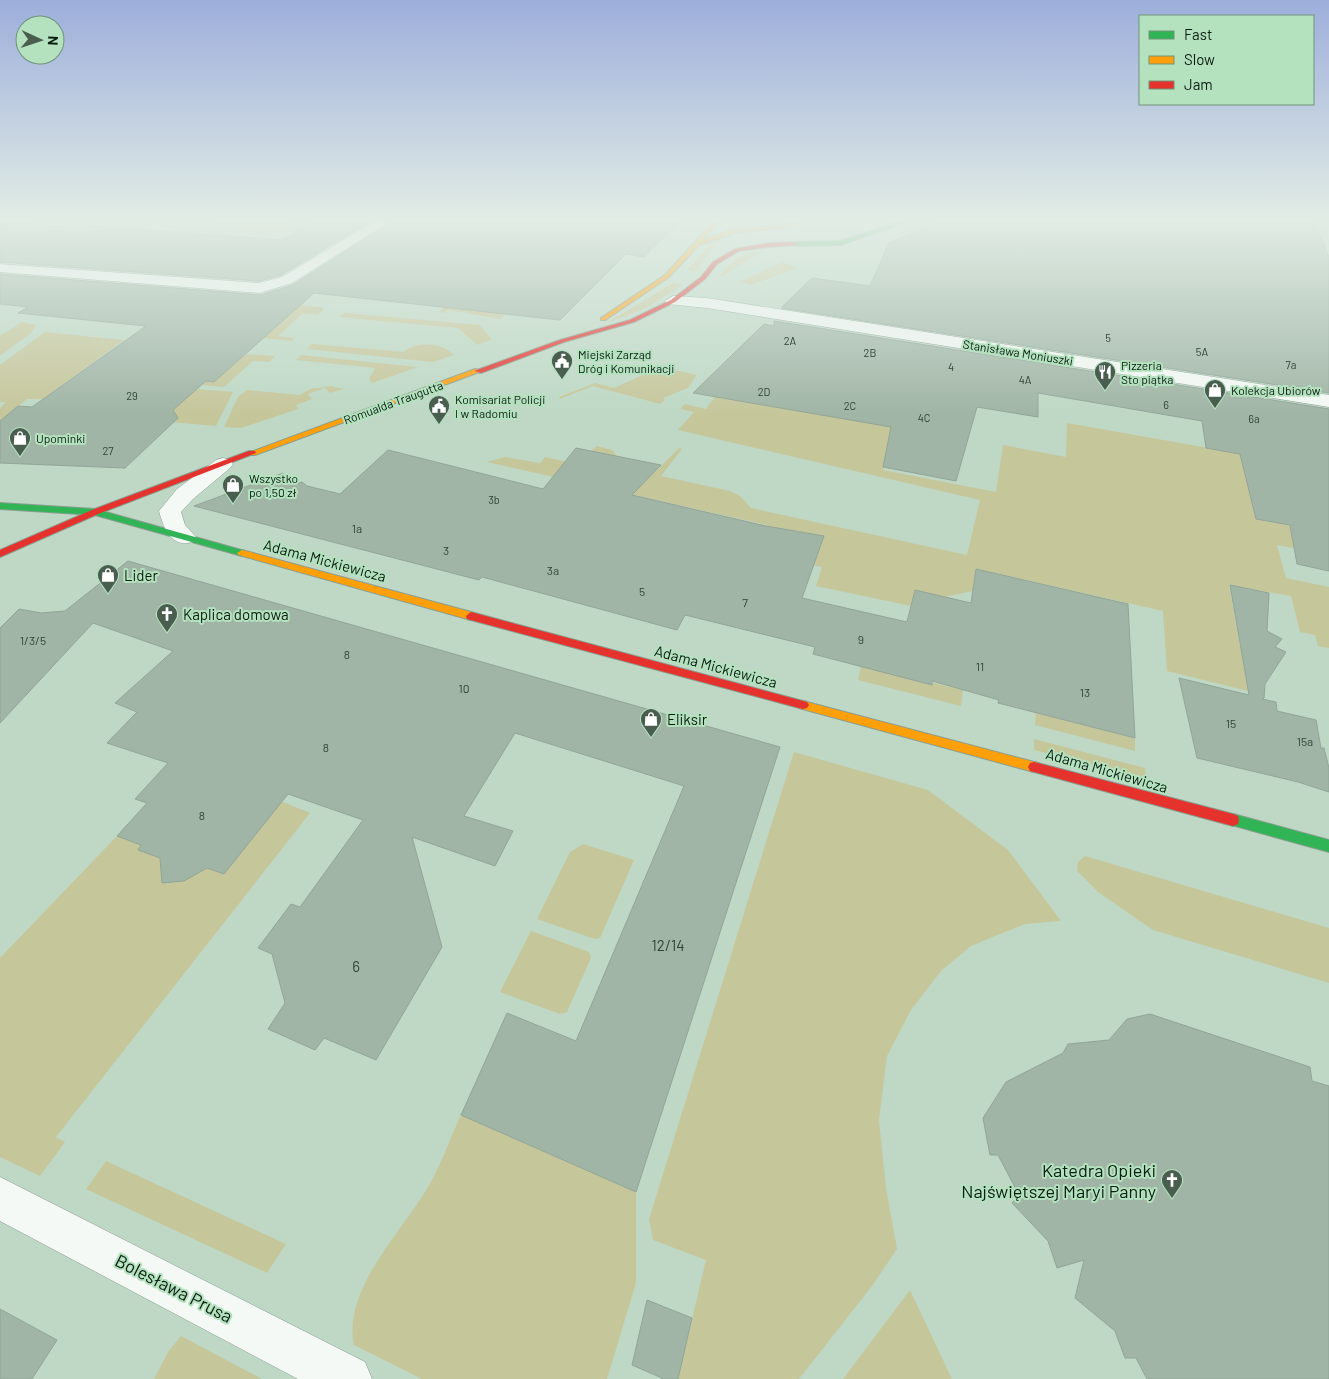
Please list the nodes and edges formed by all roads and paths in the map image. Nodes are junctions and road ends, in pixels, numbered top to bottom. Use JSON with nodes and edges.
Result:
{"nodes":[{"id":1,"x":239,"y":286,"type":"edge"},
{"id":2,"x":266,"y":286,"type":"edge"},
{"id":3,"x":654,"y":286,"type":"edge"},
{"id":4,"x":692,"y":287,"type":"joint"},
{"id":5,"x":673,"y":301,"type":"junction"},
{"id":6,"x":707,"y":302,"type":"junction"},
{"id":7,"x":562,"y":341,"type":"junction"},
{"id":8,"x":1329,"y":401,"type":"edge"},
{"id":9,"x":224,"y":464,"type":"junction"},
{"id":10,"x":0,"y":506,"type":"edge"},
{"id":11,"x":95,"y":512,"type":"junction"},
{"id":12,"x":185,"y":537,"type":"junction"},
{"id":13,"x":0,"y":554,"type":"edge"},
{"id":14,"x":1329,"y":846,"type":"edge"},
{"id":15,"x":0,"y":1198,"type":"edge"},
{"id":16,"x":348,"y":1379,"type":"edge"}],
"edges":[{"from":1,"to":2,"type":"street"},
{"from":3,"to":7,"type":"street","name":"Romualda Traugutta"},
{"from":4,"to":5,"type":"street","name":"Romualda Traugutta"},
{"from":4,"to":6,"type":"street"},
{"from":5,"to":6,"type":"street","name":"Stanisława Moniuszki"},
{"from":5,"to":7,"type":"street","name":"Romualda Traugutta"},
{"from":6,"to":8,"type":"street","name":"Stanisława Moniuszki"},
{"from":7,"to":9,"type":"street","name":"Romualda Traugutta"},
{"from":9,"to":11,"type":"street","name":"Romualda Traugutta"},
{"from":9,"to":12,"type":"street","name":"Romualda Traugutta"},
{"from":10,"to":11,"type":"street","name":"Romualda Traugutta"},
{"from":11,"to":12,"type":"street","name":"Adama Mickiewicza"},
{"from":11,"to":13,"type":"street"},
{"from":12,"to":14,"type":"street","name":"Adama Mickiewicza"},
{"from":15,"to":16,"type":"street","name":"Bolesława Prusa"}]}
